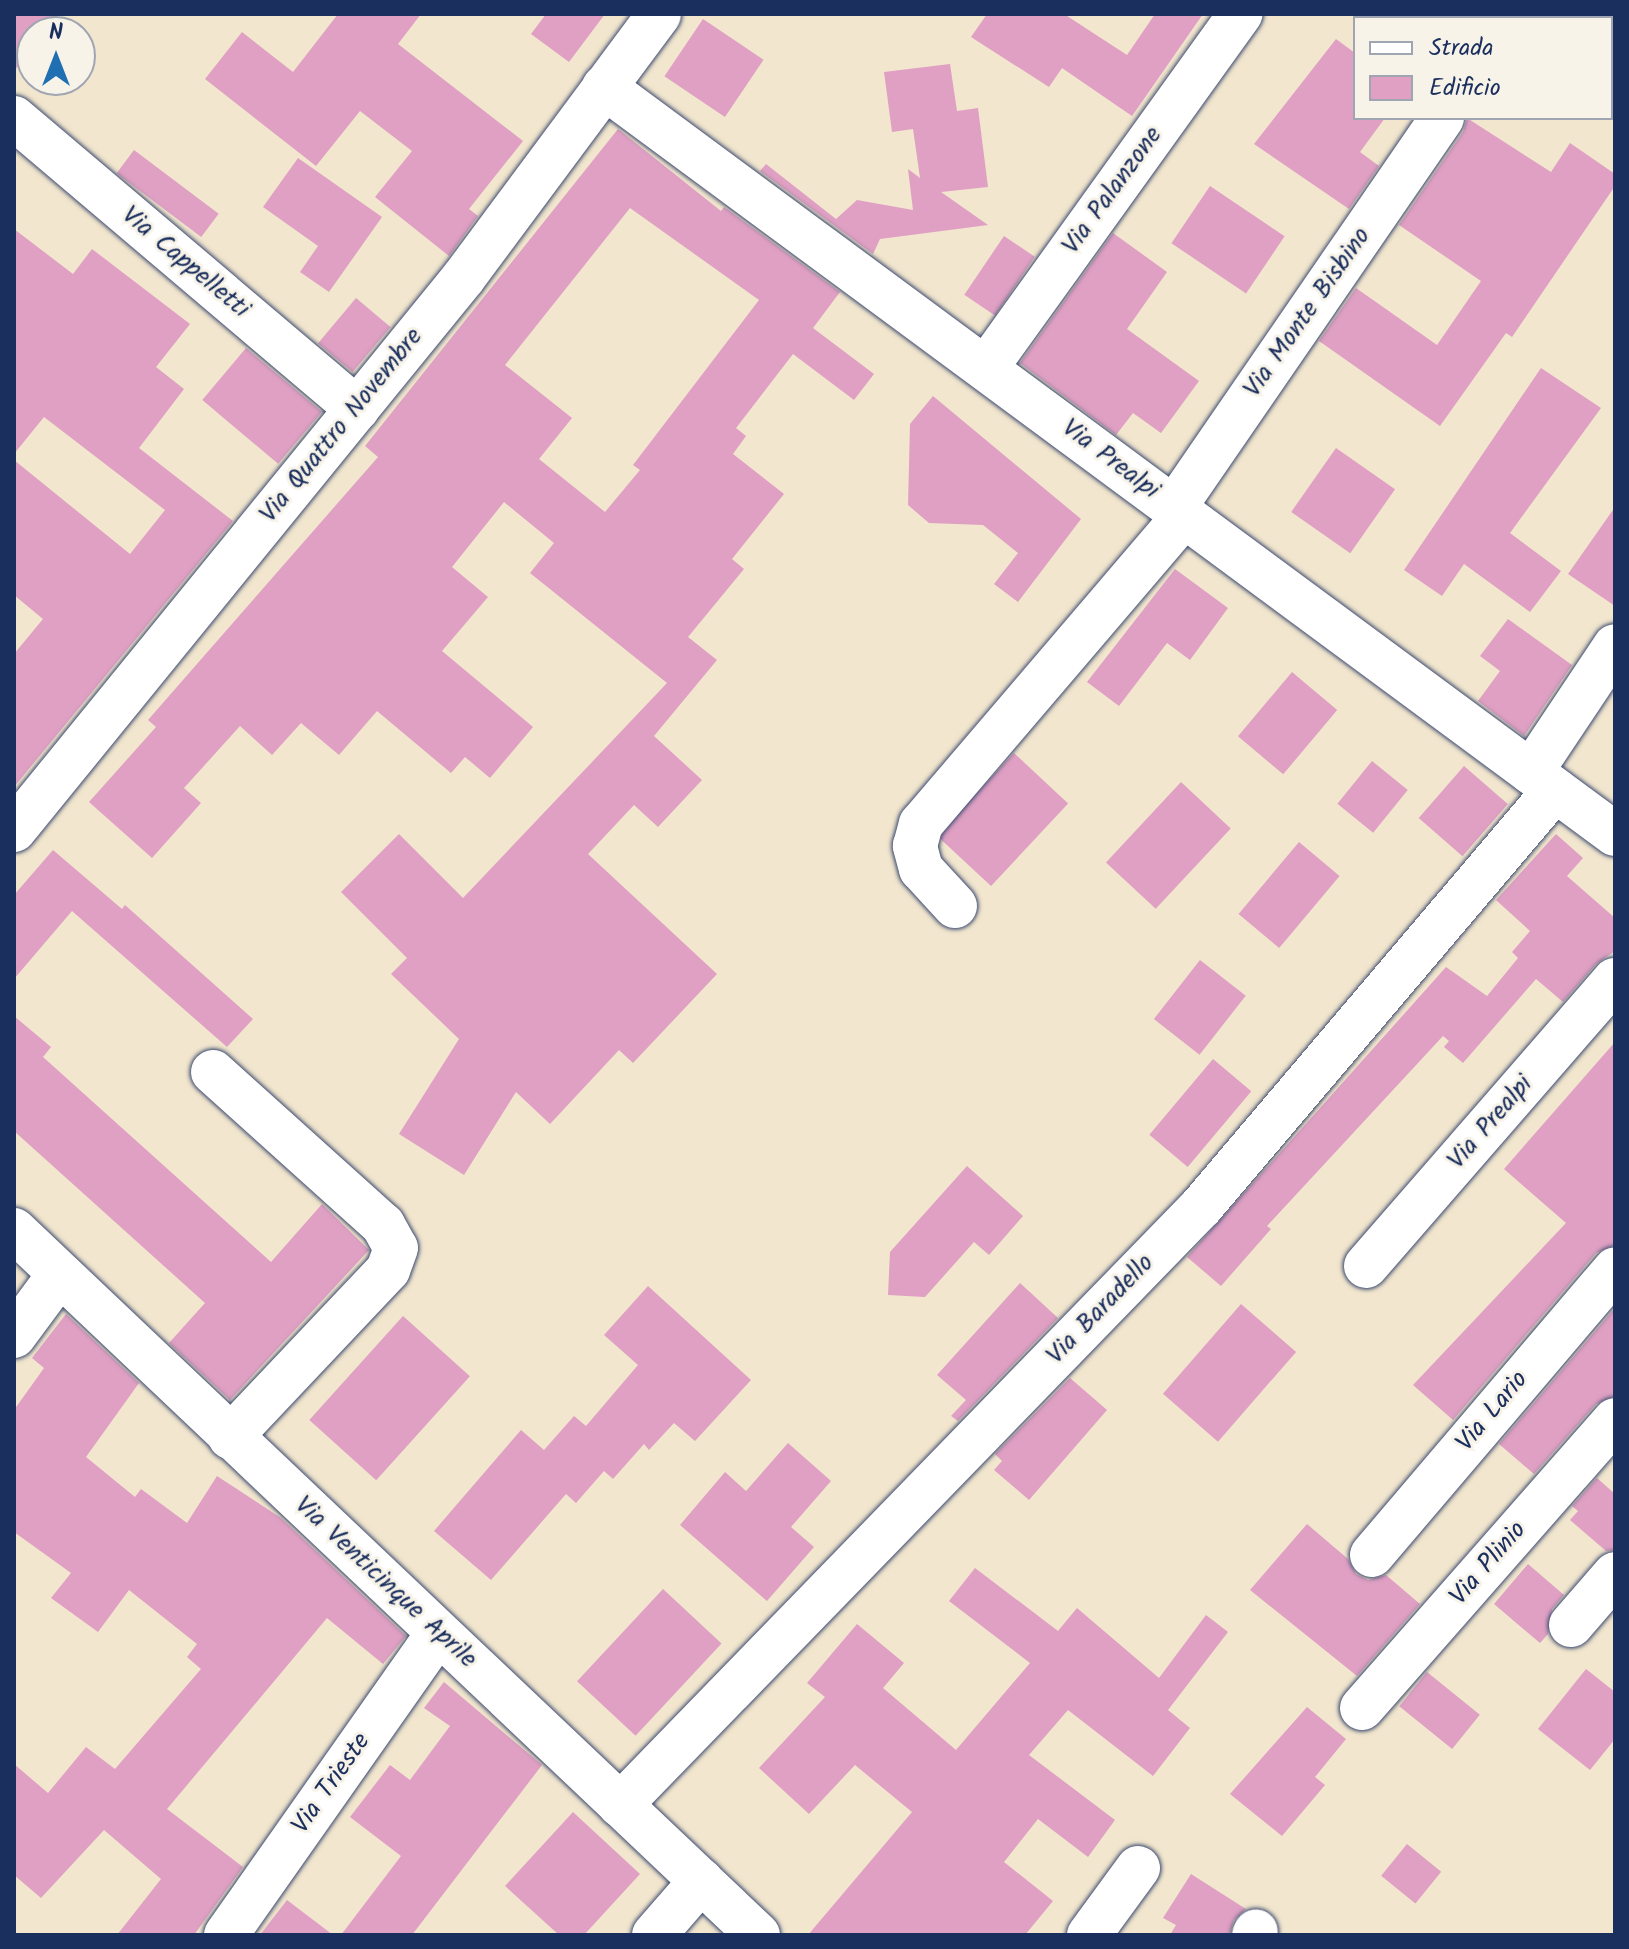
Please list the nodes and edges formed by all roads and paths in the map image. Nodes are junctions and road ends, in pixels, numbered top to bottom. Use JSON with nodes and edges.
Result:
{"nodes":[{"id":1,"x":1240,"y":14,"type":"edge"},
{"id":2,"x":657,"y":15,"type":"edge"},
{"id":3,"x":604,"y":87,"type":"junction"},
{"id":4,"x":14,"y":118,"type":"edge"},
{"id":5,"x":1441,"y":120,"type":"edge"},
{"id":6,"x":986,"y":368,"type":"junction"},
{"id":7,"x":357,"y":409,"type":"junction"},
{"id":8,"x":1180,"y":512,"type":"junction"},
{"id":9,"x":1615,"y":646,"type":"edge"},
{"id":10,"x":1543,"y":781,"type":"junction"},
{"id":11,"x":14,"y":830,"type":"edge"},
{"id":12,"x":1615,"y":834,"type":"edge"},
{"id":13,"x":955,"y":906,"type":"dead end"},
{"id":14,"x":1615,"y":980,"type":"edge"},
{"id":15,"x":213,"y":1072,"type":"dead end"},
{"id":16,"x":14,"y":1230,"type":"edge"},
{"id":17,"x":1366,"y":1266,"type":"dead end"},
{"id":18,"x":1615,"y":1269,"type":"edge"},
{"id":19,"x":59,"y":1275,"type":"junction"},
{"id":20,"x":14,"y":1336,"type":"edge"},
{"id":21,"x":1615,"y":1420,"type":"edge"},
{"id":22,"x":230,"y":1437,"type":"junction"},
{"id":23,"x":1372,"y":1555,"type":"dead end"},
{"id":24,"x":1615,"y":1574,"type":"edge"},
{"id":25,"x":1571,"y":1625,"type":"dead end"},
{"id":26,"x":438,"y":1633,"type":"junction"},
{"id":27,"x":1362,"y":1708,"type":"dead end"},
{"id":28,"x":620,"y":1805,"type":"junction"},
{"id":29,"x":1138,"y":1868,"type":"dead end"},
{"id":30,"x":701,"y":1881,"type":"junction"},
{"id":31,"x":226,"y":1935,"type":"edge"},
{"id":32,"x":654,"y":1935,"type":"edge"},
{"id":33,"x":758,"y":1935,"type":"edge"},
{"id":34,"x":1089,"y":1935,"type":"edge"}],
"edges":[{"from":1,"to":6,"type":"street","name":"Via Palanzone"},
{"from":2,"to":3,"type":"street","name":"Via Quattro Novembre"},
{"from":3,"to":6,"type":"street","name":"Via Prealpi"},
{"from":3,"to":7,"type":"street","name":"Via Quattro Novembre"},
{"from":4,"to":7,"type":"street","name":"Via Cappelletti"},
{"from":5,"to":8,"type":"street","name":"Via Monte Bisbino"},
{"from":6,"to":8,"type":"street","name":"Via Prealpi"},
{"from":7,"to":11,"type":"street","name":"Via Quattro Novembre"},
{"from":8,"to":10,"type":"street","name":"Via Prealpi"},
{"from":8,"to":13,"type":"street","name":"Via Monte Bisbino"},
{"from":9,"to":10,"type":"street","name":"Via Baradello"},
{"from":10,"to":12,"type":"street","name":"Via Prealpi"},
{"from":10,"to":28,"type":"street","name":"Via Baradello"},
{"from":14,"to":17,"type":"street","name":"Via Prealpi"},
{"from":15,"to":22,"type":"street"},
{"from":16,"to":19,"type":"street","name":"Via Venticinque Aprile"},
{"from":18,"to":23,"type":"street","name":"Via Lario"},
{"from":19,"to":20,"type":"street"},
{"from":19,"to":22,"type":"street","name":"Via Venticinque Aprile"},
{"from":21,"to":27,"type":"street","name":"Via Plinio"},
{"from":22,"to":26,"type":"street","name":"Via Venticinque Aprile"},
{"from":24,"to":25,"type":"street"},
{"from":26,"to":28,"type":"street","name":"Via Venticinque Aprile"},
{"from":26,"to":31,"type":"street","name":"Via Trieste"},
{"from":28,"to":30,"type":"street","name":"Via Venticinque Aprile"},
{"from":29,"to":34,"type":"street"},
{"from":30,"to":32,"type":"street"},
{"from":30,"to":33,"type":"street","name":"Via Venticinque Aprile"}]}
